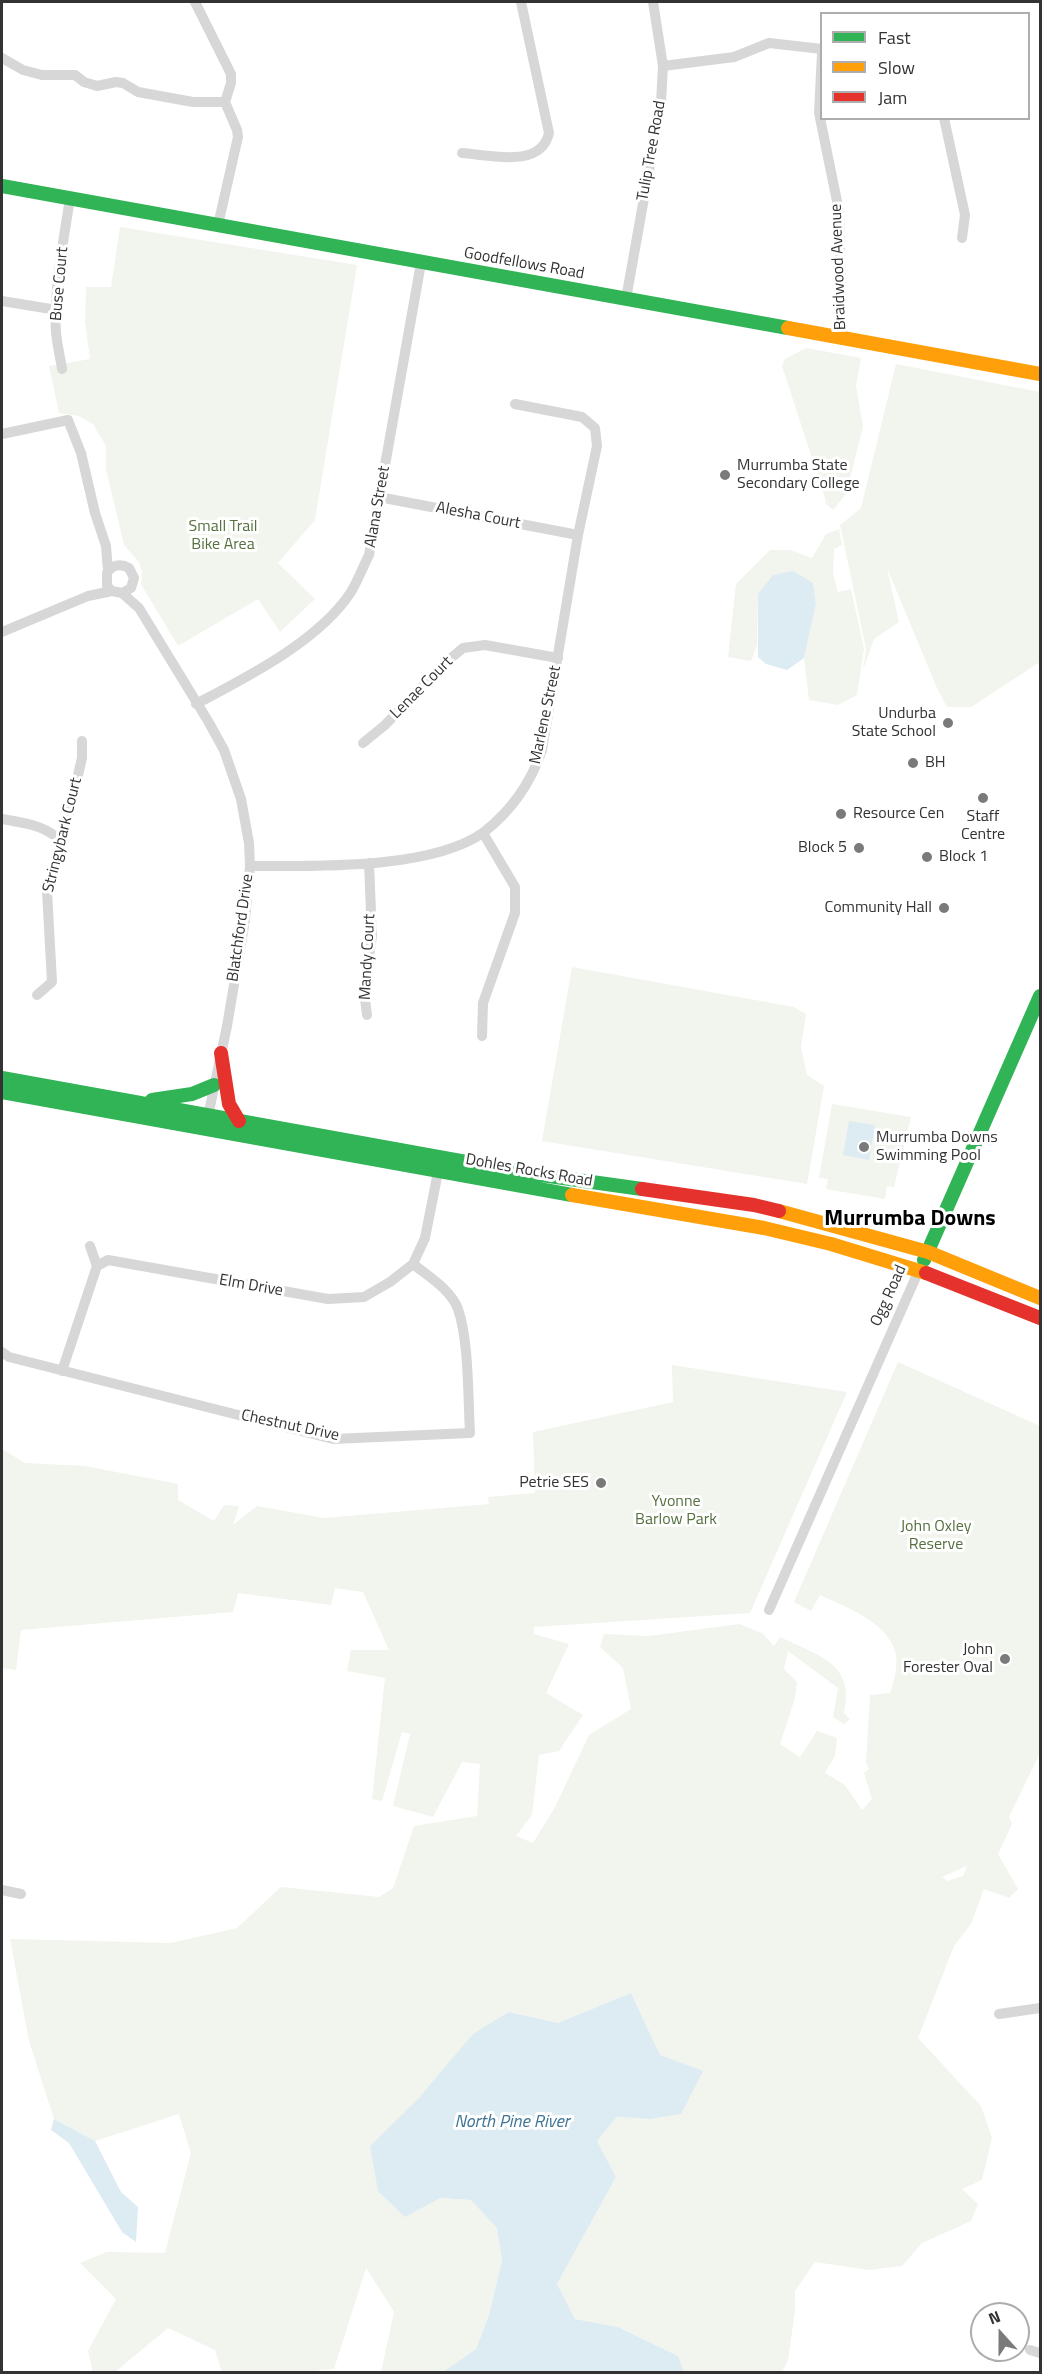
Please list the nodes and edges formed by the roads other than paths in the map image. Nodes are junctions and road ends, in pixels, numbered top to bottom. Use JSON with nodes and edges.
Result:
{"nodes":[{"id":1,"x":195,"y":2,"type":"edge"},
{"id":2,"x":521,"y":2,"type":"edge"},
{"id":3,"x":653,"y":2,"type":"edge"},
{"id":4,"x":820,"y":51,"type":"edge"},
{"id":5,"x":2,"y":58,"type":"edge"},
{"id":6,"x":663,"y":66,"type":"junction"},
{"id":7,"x":820,"y":92,"type":"edge"},
{"id":8,"x":225,"y":102,"type":"junction"},
{"id":9,"x":820,"y":118,"type":"edge"},
{"id":10,"x":820,"y":120,"type":"edge"},
{"id":11,"x":944,"y":120,"type":"edge"},
{"id":12,"x":462,"y":153,"type":"dead end"},
{"id":13,"x":2,"y":186,"type":"edge"},
{"id":14,"x":70,"y":198,"type":"junction"},
{"id":15,"x":218,"y":225,"type":"junction"},
{"id":16,"x":962,"y":238,"type":"dead end"},
{"id":17,"x":421,"y":263,"type":"junction"},
{"id":18,"x":626,"y":299,"type":"junction"},
{"id":19,"x":2,"y":301,"type":"edge"},
{"id":20,"x":57,"y":310,"type":"junction"},
{"id":21,"x":842,"y":339,"type":"junction"},
{"id":22,"x":62,"y":369,"type":"dead end"},
{"id":23,"x":1041,"y":374,"type":"edge"},
{"id":24,"x":515,"y":404,"type":"dead end"},
{"id":25,"x":2,"y":434,"type":"edge"},
{"id":26,"x":379,"y":497,"type":"junction"},
{"id":27,"x":578,"y":535,"type":"junction"},
{"id":28,"x":106,"y":546,"type":"junction"},
{"id":29,"x":121,"y":565,"type":"junction"},
{"id":30,"x":107,"y":574,"type":"junction"},
{"id":31,"x":133,"y":585,"type":"junction"},
{"id":32,"x":117,"y":592,"type":"junction"},
{"id":33,"x":88,"y":596,"type":"junction"},
{"id":34,"x":139,"y":608,"type":"junction"},
{"id":35,"x":2,"y":632,"type":"edge"},
{"id":36,"x":558,"y":658,"type":"junction"},
{"id":37,"x":196,"y":704,"type":"junction"},
{"id":38,"x":82,"y":741,"type":"dead end"},
{"id":39,"x":363,"y":743,"type":"dead end"},
{"id":40,"x":2,"y":819,"type":"edge"},
{"id":41,"x":483,"y":833,"type":"junction"},
{"id":42,"x":62,"y":843,"type":"junction"},
{"id":43,"x":369,"y":863,"type":"junction"},
{"id":44,"x":250,"y":866,"type":"junction"},
{"id":45,"x":37,"y":995,"type":"dead end"},
{"id":46,"x":1041,"y":996,"type":"edge"},
{"id":47,"x":367,"y":1015,"type":"dead end"},
{"id":48,"x":482,"y":1036,"type":"dead end"},
{"id":49,"x":221,"y":1053,"type":"junction"},
{"id":50,"x":2,"y":1078,"type":"edge"},
{"id":51,"x":214,"y":1084,"type":"junction"},
{"id":52,"x":2,"y":1092,"type":"edge"},
{"id":53,"x":134,"y":1102,"type":"junction"},
{"id":54,"x":239,"y":1121,"type":"junction"},
{"id":55,"x":207,"y":1122,"type":"junction"},
{"id":56,"x":438,"y":1172,"type":"junction"},
{"id":57,"x":90,"y":1246,"type":"dead end"},
{"id":58,"x":928,"y":1252,"type":"junction"},
{"id":59,"x":413,"y":1264,"type":"junction"},
{"id":60,"x":96,"y":1266,"type":"junction"},
{"id":61,"x":920,"y":1270,"type":"junction"},
{"id":62,"x":1041,"y":1298,"type":"edge"},
{"id":63,"x":1041,"y":1318,"type":"edge"},
{"id":64,"x":2,"y":1352,"type":"edge"},
{"id":65,"x":62,"y":1371,"type":"junction"},
{"id":66,"x":769,"y":1610,"type":"dead end"},
{"id":67,"x":2,"y":1890,"type":"edge"},
{"id":68,"x":21,"y":1894,"type":"dead end"},
{"id":69,"x":1041,"y":2008,"type":"edge"},
{"id":70,"x":999,"y":2014,"type":"dead end"}],
"edges":[{"from":1,"to":8,"type":"street"},
{"from":2,"to":12,"type":"street"},
{"from":3,"to":6,"type":"street","name":"Tulip Tree Road"},
{"from":4,"to":6,"type":"street"},
{"from":5,"to":8,"type":"street"},
{"from":6,"to":18,"type":"street","name":"Tulip Tree Road"},
{"from":7,"to":9,"type":"street","name":"Braidwood Avenue"},
{"from":8,"to":15,"type":"street"},
{"from":10,"to":21,"type":"street","name":"Braidwood Avenue"},
{"from":11,"to":16,"type":"street"},
{"from":13,"to":14,"type":"main road","name":"Goodfellows Road"},
{"from":14,"to":15,"type":"main road","name":"Goodfellows Road"},
{"from":14,"to":20,"type":"street","name":"Buse Court"},
{"from":15,"to":17,"type":"main road","name":"Goodfellows Road"},
{"from":17,"to":18,"type":"main road","name":"Goodfellows Road"},
{"from":17,"to":26,"type":"street","name":"Alana Street"},
{"from":18,"to":21,"type":"main road","name":"Goodfellows Road"},
{"from":19,"to":20,"type":"street"},
{"from":20,"to":22,"type":"street","name":"Buse Court"},
{"from":21,"to":23,"type":"main road","name":"Goodfellows Road"},
{"from":24,"to":27,"type":"street","name":"Marlene Street"},
{"from":25,"to":28,"type":"street"},
{"from":26,"to":27,"type":"street","name":"Alesha Court"},
{"from":26,"to":37,"type":"street","name":"Alana Street"},
{"from":27,"to":36,"type":"street","name":"Marlene Street"},
{"from":28,"to":29,"type":"street"},
{"from":28,"to":30,"type":"street"},
{"from":29,"to":30,"type":"street"},
{"from":29,"to":31,"type":"street"},
{"from":30,"to":32,"type":"street"},
{"from":30,"to":33,"type":"street"},
{"from":31,"to":32,"type":"street"},
{"from":31,"to":34,"type":"street","name":"Blatchford Drive"},
{"from":32,"to":33,"type":"street"},
{"from":32,"to":34,"type":"street","name":"Blatchford Drive"},
{"from":33,"to":35,"type":"street"},
{"from":34,"to":37,"type":"street","name":"Blatchford Drive"},
{"from":36,"to":39,"type":"street","name":"Lenae Court"},
{"from":36,"to":41,"type":"street","name":"Marlene Street"},
{"from":37,"to":44,"type":"street","name":"Blatchford Drive"},
{"from":38,"to":42,"type":"street","name":"Stringybark Court"},
{"from":40,"to":42,"type":"street"},
{"from":41,"to":43,"type":"street","name":"Marlene Street"},
{"from":41,"to":48,"type":"street"},
{"from":42,"to":45,"type":"street","name":"Stringybark Court"},
{"from":43,"to":44,"type":"street","name":"Marlene Street"},
{"from":43,"to":47,"type":"street","name":"Mandy Court"},
{"from":44,"to":49,"type":"street","name":"Blatchford Drive"},
{"from":46,"to":58,"type":"main road","name":"Ogg Road"},
{"from":49,"to":51,"type":"street","name":"Blatchford Drive"},
{"from":49,"to":54,"type":"main road"},
{"from":50,"to":53,"type":"main road","name":"Dohles Rocks Road"},
{"from":51,"to":53,"type":"main road"},
{"from":51,"to":55,"type":"street","name":"Blatchford Drive"},
{"from":52,"to":55,"type":"main road","name":"Dohles Rocks Road"},
{"from":53,"to":55,"type":"main road","name":"Dohles Rocks Road"},
{"from":54,"to":55,"type":"main road","name":"Dohles Rocks Road"},
{"from":54,"to":58,"type":"main road","name":"Dohles Rocks Road"},
{"from":55,"to":56,"type":"main road","name":"Dohles Rocks Road"},
{"from":56,"to":59,"type":"street","name":"Elm Drive"},
{"from":56,"to":61,"type":"main road","name":"Dohles Rocks Road"},
{"from":57,"to":60,"type":"street"},
{"from":58,"to":61,"type":"main road","name":"Ogg Road"},
{"from":58,"to":62,"type":"main road","name":"Dohles Rocks Road"},
{"from":59,"to":60,"type":"street","name":"Elm Drive"},
{"from":59,"to":65,"type":"street","name":"Chestnut Drive"},
{"from":60,"to":65,"type":"street"},
{"from":61,"to":63,"type":"main road","name":"Dohles Rocks Road"},
{"from":61,"to":66,"type":"street","name":"Ogg Road"},
{"from":64,"to":65,"type":"street","name":"Chestnut Drive"},
{"from":67,"to":68,"type":"street"},
{"from":69,"to":70,"type":"street"}]}
